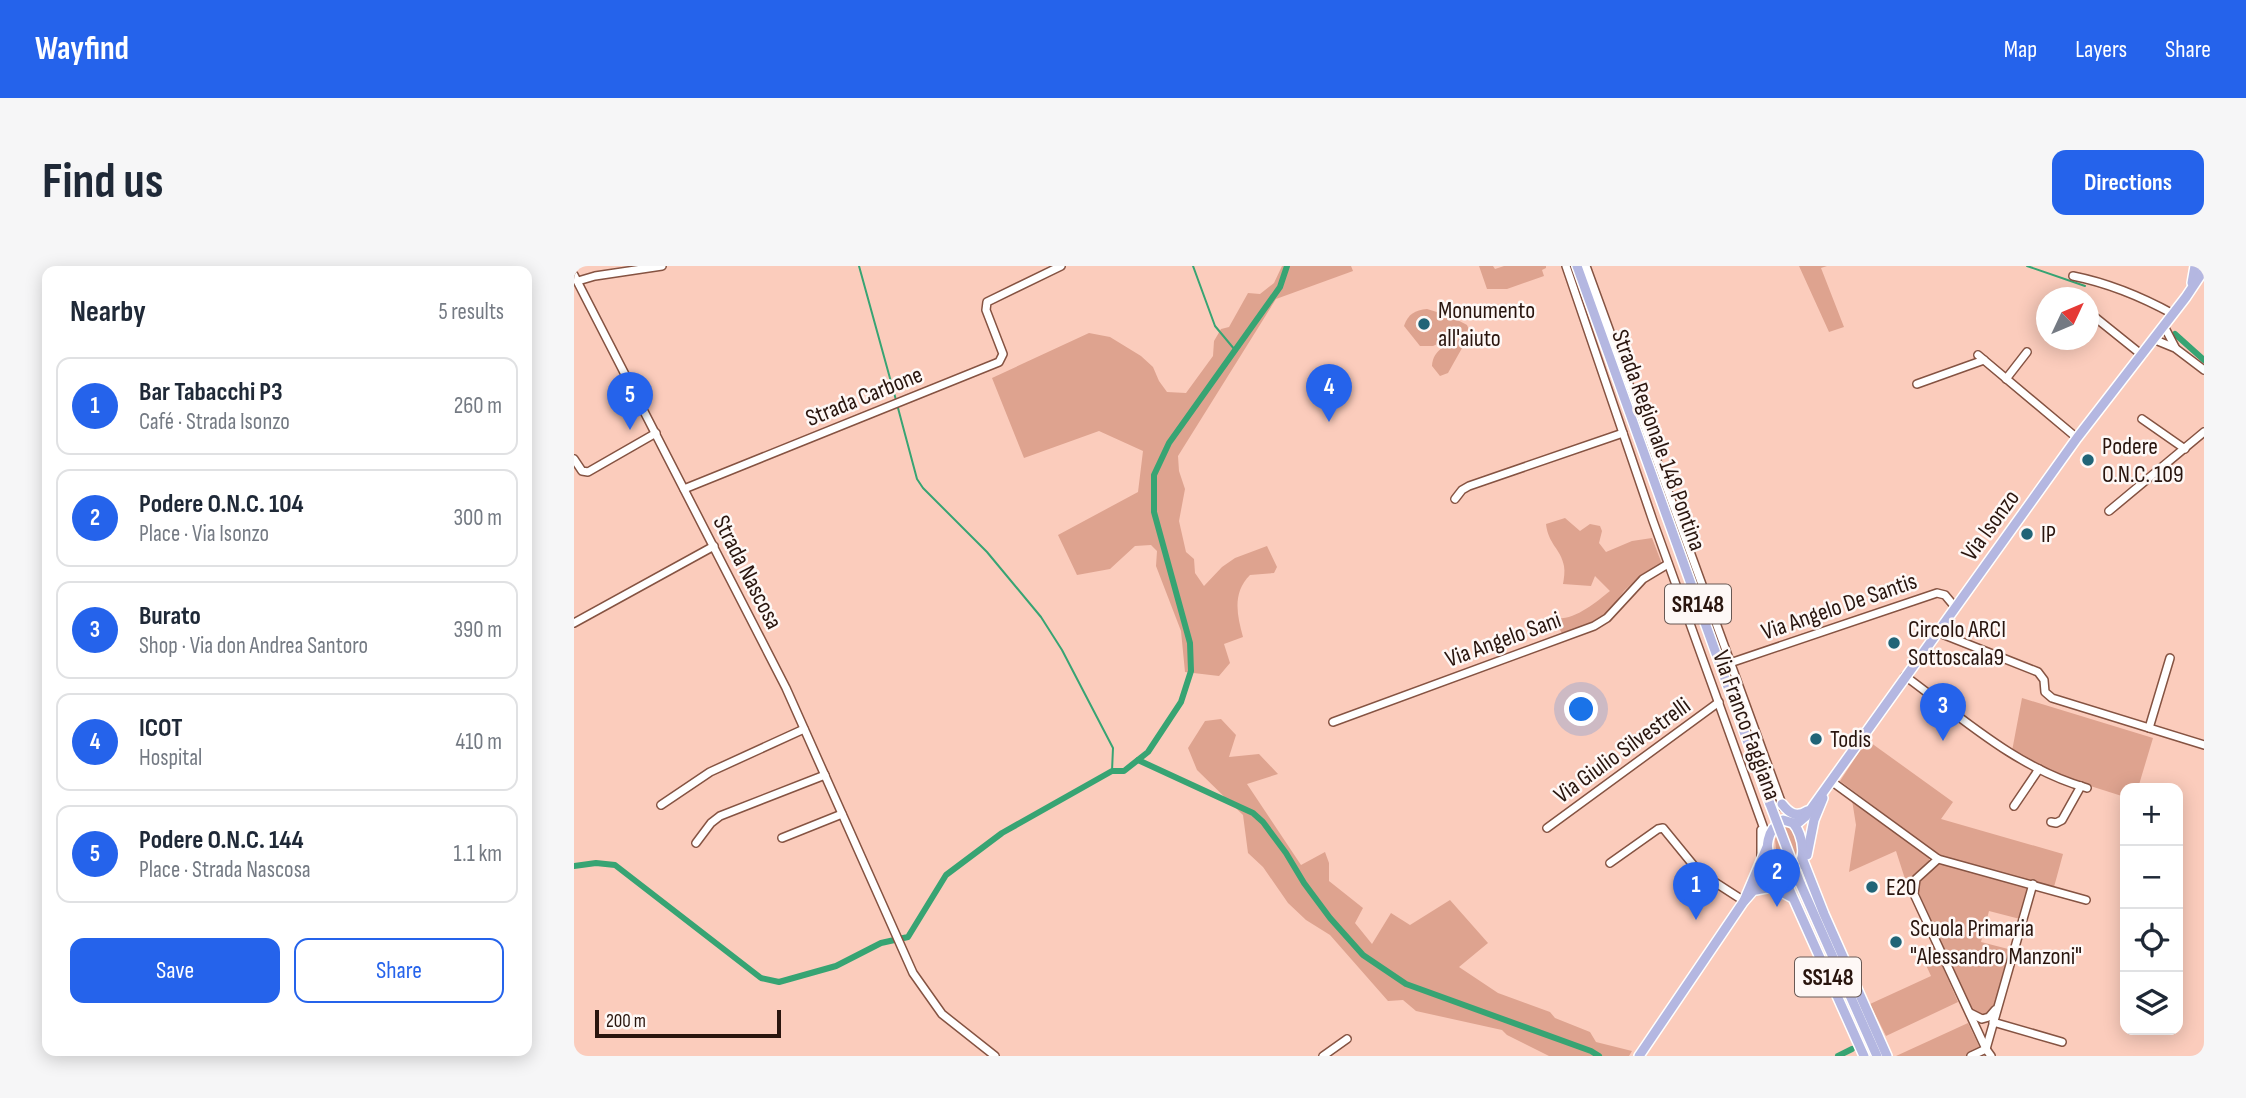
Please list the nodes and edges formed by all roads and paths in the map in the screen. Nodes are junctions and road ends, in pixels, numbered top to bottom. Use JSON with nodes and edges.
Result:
{"nodes":[{"id":1,"x":662,"y":266,"type":"edge"},
{"id":2,"x":1061,"y":266,"type":"edge"},
{"id":3,"x":1566,"y":266,"type":"edge"},
{"id":4,"x":1577,"y":266,"type":"edge"},
{"id":5,"x":1586,"y":266,"type":"edge"},
{"id":6,"x":2195,"y":266,"type":"edge"},
{"id":7,"x":2204,"y":270,"type":"edge"},
{"id":8,"x":2073,"y":276,"type":"dead end"},
{"id":9,"x":576,"y":278,"type":"edge"},
{"id":10,"x":583,"y":292,"type":"junction"},
{"id":11,"x":574,"y":296,"type":"edge"},
{"id":12,"x":2186,"y":298,"type":"junction"},
{"id":13,"x":2173,"y":314,"type":"junction"},
{"id":14,"x":2099,"y":321,"type":"edge"},
{"id":15,"x":2164,"y":326,"type":"junction"},
{"id":16,"x":2153,"y":340,"type":"junction"},
{"id":17,"x":2175,"y":348,"type":"junction"},
{"id":18,"x":2027,"y":352,"type":"dead end"},
{"id":19,"x":2141,"y":355,"type":"junction"},
{"id":20,"x":2204,"y":370,"type":"edge"},
{"id":21,"x":2006,"y":379,"type":"junction"},
{"id":22,"x":1917,"y":384,"type":"dead end"},
{"id":23,"x":2142,"y":419,"type":"dead end"},
{"id":24,"x":2204,"y":432,"type":"edge"},
{"id":25,"x":656,"y":433,"type":"junction"},
{"id":26,"x":1623,"y":433,"type":"junction"},
{"id":27,"x":2077,"y":438,"type":"junction"},
{"id":28,"x":2185,"y":449,"type":"junction"},
{"id":29,"x":574,"y":459,"type":"edge"},
{"id":30,"x":684,"y":489,"type":"junction"},
{"id":31,"x":1455,"y":499,"type":"dead end"},
{"id":32,"x":2109,"y":511,"type":"dead end"},
{"id":33,"x":714,"y":546,"type":"junction"},
{"id":34,"x":1668,"y":564,"type":"junction"},
{"id":35,"x":1955,"y":607,"type":"junction"},
{"id":36,"x":574,"y":623,"type":"edge"},
{"id":37,"x":1937,"y":632,"type":"junction"},
{"id":38,"x":2170,"y":658,"type":"dead end"},
{"id":39,"x":1730,"y":663,"type":"junction"},
{"id":40,"x":1905,"y":676,"type":"junction"},
{"id":41,"x":1719,"y":702,"type":"junction"},
{"id":42,"x":1333,"y":722,"type":"dead end"},
{"id":43,"x":2149,"y":728,"type":"junction"},
{"id":44,"x":804,"y":729,"type":"junction"},
{"id":45,"x":2204,"y":746,"type":"edge"},
{"id":46,"x":2039,"y":769,"type":"junction"},
{"id":47,"x":825,"y":775,"type":"junction"},
{"id":48,"x":1831,"y":781,"type":"junction"},
{"id":49,"x":1782,"y":804,"type":"junction"},
{"id":50,"x":661,"y":805,"type":"dead end"},
{"id":51,"x":2014,"y":806,"type":"dead end"},
{"id":52,"x":1814,"y":810,"type":"junction"},
{"id":53,"x":842,"y":814,"type":"junction"},
{"id":54,"x":1759,"y":816,"type":"junction"},
{"id":55,"x":1791,"y":822,"type":"junction"},
{"id":56,"x":2050,"y":822,"type":"dead end"},
{"id":57,"x":1547,"y":828,"type":"dead end"},
{"id":58,"x":782,"y":838,"type":"dead end"},
{"id":59,"x":1801,"y":838,"type":"junction"},
{"id":60,"x":1768,"y":842,"type":"junction"},
{"id":61,"x":696,"y":843,"type":"dead end"},
{"id":62,"x":1802,"y":858,"type":"junction"},
{"id":63,"x":1938,"y":859,"type":"junction"},
{"id":64,"x":1610,"y":863,"type":"dead end"},
{"id":65,"x":1762,"y":863,"type":"junction"},
{"id":66,"x":1807,"y":870,"type":"junction"},
{"id":67,"x":1780,"y":871,"type":"junction"},
{"id":68,"x":2033,"y":884,"type":"junction"},
{"id":69,"x":1754,"y":890,"type":"junction"},
{"id":70,"x":1792,"y":898,"type":"junction"},
{"id":71,"x":2086,"y":900,"type":"dead end"},
{"id":72,"x":1744,"y":901,"type":"junction"},
{"id":73,"x":2000,"y":1000,"type":"junction"},
{"id":74,"x":1969,"y":1012,"type":"junction"},
{"id":75,"x":1993,"y":1022,"type":"junction"},
{"id":76,"x":1347,"y":1040,"type":"dead end"},
{"id":77,"x":2062,"y":1042,"type":"dead end"},
{"id":78,"x":1989,"y":1053,"type":"edge"},
{"id":79,"x":995,"y":1056,"type":"edge"},
{"id":80,"x":1323,"y":1056,"type":"edge"},
{"id":81,"x":1639,"y":1056,"type":"edge"},
{"id":82,"x":1864,"y":1056,"type":"edge"},
{"id":83,"x":1877,"y":1056,"type":"edge"},
{"id":84,"x":1887,"y":1056,"type":"edge"},
{"id":85,"x":1971,"y":1056,"type":"edge"}],
"edges":[{"from":1,"to":9,"type":"street"},
{"from":2,"to":30,"type":"street","name":"Strada Carbone"},
{"from":3,"to":26,"type":"street","name":"Via Franco Faggiana"},
{"from":4,"to":83,"type":"main road","name":"Strada Regionale 148 Pontina","number":"SR148","bridge":true},
{"from":5,"to":39,"type":"street"},
{"from":6,"to":12,"type":"main road","name":"Via Isonzo"},
{"from":7,"to":12,"type":"main road","name":"Via Isonzo"},
{"from":8,"to":13,"type":"street"},
{"from":9,"to":10,"type":"street","name":"Strada Nascosa"},
{"from":10,"to":11,"type":"street"},
{"from":10,"to":25,"type":"street","name":"Strada Nascosa"},
{"from":12,"to":13,"type":"main road","name":"Via Isonzo"},
{"from":13,"to":15,"type":"main road","name":"Via Isonzo"},
{"from":14,"to":19,"type":"street"},
{"from":15,"to":16,"type":"main road","name":"Via Isonzo"},
{"from":15,"to":17,"type":"street"},
{"from":16,"to":17,"type":"street"},
{"from":16,"to":19,"type":"main road","name":"Via Isonzo"},
{"from":17,"to":20,"type":"street"},
{"from":18,"to":21,"type":"street"},
{"from":19,"to":27,"type":"main road","name":"Via Isonzo"},
{"from":21,"to":22,"type":"street"},
{"from":21,"to":27,"type":"street"},
{"from":23,"to":28,"type":"street"},
{"from":24,"to":28,"type":"street"},
{"from":25,"to":29,"type":"street"},
{"from":25,"to":30,"type":"street","name":"Strada Nascosa"},
{"from":26,"to":31,"type":"street"},
{"from":26,"to":34,"type":"street","name":"Via Franco Faggiana"},
{"from":27,"to":35,"type":"main road","name":"Via Isonzo"},
{"from":28,"to":32,"type":"street"},
{"from":30,"to":33,"type":"street","name":"Strada Nascosa"},
{"from":33,"to":36,"type":"street"},
{"from":33,"to":44,"type":"street","name":"Strada Nascosa"},
{"from":34,"to":41,"type":"street","name":"Via Franco Faggiana"},
{"from":34,"to":42,"type":"street","name":"Via Angelo Sani"},
{"from":35,"to":37,"type":"main road","name":"Via Isonzo"},
{"from":35,"to":39,"type":"street","name":"Via Angelo De Santis"},
{"from":37,"to":40,"type":"main road","name":"Via Isonzo"},
{"from":37,"to":43,"type":"street"},
{"from":38,"to":43,"type":"street"},
{"from":39,"to":49,"type":"street"},
{"from":40,"to":46,"type":"street"},
{"from":40,"to":48,"type":"main road","name":"Via Isonzo"},
{"from":41,"to":54,"type":"street","name":"Via Franco Faggiana"},
{"from":41,"to":57,"type":"street","name":"Via Giulio Silvestrelli"},
{"from":43,"to":45,"type":"street"},
{"from":44,"to":47,"type":"street","name":"Strada Nascosa"},
{"from":44,"to":50,"type":"street"},
{"from":46,"to":51,"type":"street"},
{"from":46,"to":56,"type":"street"},
{"from":47,"to":53,"type":"street","name":"Strada Nascosa"},
{"from":47,"to":61,"type":"street"},
{"from":48,"to":52,"type":"main road","name":"Via Isonzo"},
{"from":48,"to":63,"type":"street"},
{"from":49,"to":52,"type":"main road"},
{"from":49,"to":55,"type":"street"},
{"from":52,"to":55,"type":"main road"},
{"from":52,"to":59,"type":"main road"},
{"from":52,"to":66,"type":"main road"},
{"from":53,"to":58,"type":"street"},
{"from":53,"to":79,"type":"street","name":"Strada Nascosa"},
{"from":54,"to":60,"type":"street","name":"Via Franco Faggiana"},
{"from":54,"to":65,"type":"street"},
{"from":55,"to":59,"type":"main road"},
{"from":55,"to":60,"type":"main road"},
{"from":59,"to":62,"type":"main road"},
{"from":60,"to":65,"type":"main road"},
{"from":60,"to":67,"type":"main road"},
{"from":62,"to":66,"type":"main road"},
{"from":62,"to":67,"type":"main road"},
{"from":63,"to":68,"type":"street"},
{"from":63,"to":74,"type":"street"},
{"from":64,"to":72,"type":"street"},
{"from":65,"to":72,"type":"main road"},
{"from":66,"to":84,"type":"main road"},
{"from":67,"to":69,"type":"main road"},
{"from":67,"to":70,"type":"main road","number":"SS148"},
{"from":68,"to":71,"type":"street"},
{"from":68,"to":73,"type":"street"},
{"from":69,"to":70,"type":"main road"},
{"from":69,"to":72,"type":"main road"},
{"from":70,"to":82,"type":"main road","number":"SS148"},
{"from":72,"to":81,"type":"main road"},
{"from":73,"to":74,"type":"street"},
{"from":73,"to":75,"type":"street"},
{"from":74,"to":78,"type":"street"},
{"from":75,"to":77,"type":"street"},
{"from":75,"to":78,"type":"street"},
{"from":76,"to":80,"type":"street"},
{"from":78,"to":85,"type":"street"}]}
